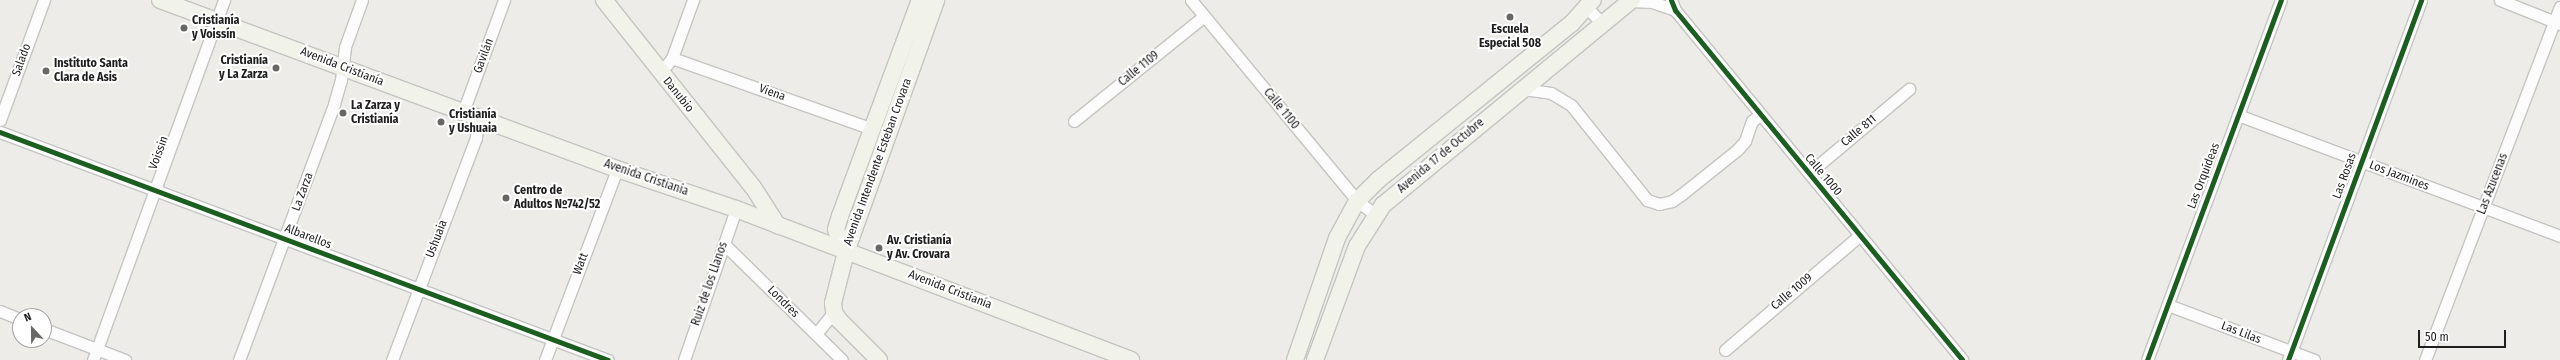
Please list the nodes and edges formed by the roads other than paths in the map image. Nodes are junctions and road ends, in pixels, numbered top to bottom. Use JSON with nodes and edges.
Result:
{"nodes":[{"id":1,"x":44,"y":0,"type":"edge"},
{"id":2,"x":160,"y":0,"type":"edge"},
{"id":3,"x":224,"y":0,"type":"edge"},
{"id":4,"x":362,"y":0,"type":"edge"},
{"id":5,"x":504,"y":0,"type":"edge"},
{"id":6,"x":604,"y":0,"type":"edge"},
{"id":7,"x":693,"y":0,"type":"edge"},
{"id":8,"x":920,"y":0,"type":"edge"},
{"id":9,"x":936,"y":0,"type":"edge"},
{"id":10,"x":1191,"y":0,"type":"edge"},
{"id":11,"x":1631,"y":0,"type":"edge"},
{"id":12,"x":1671,"y":0,"type":"edge"},
{"id":13,"x":2281,"y":0,"type":"edge"},
{"id":14,"x":2421,"y":0,"type":"edge"},
{"id":15,"x":2500,"y":0,"type":"edge"},
{"id":16,"x":1590,"y":4,"type":"edge"},
{"id":17,"x":2560,"y":7,"type":"edge"},
{"id":18,"x":1675,"y":10,"type":"junction"},
{"id":19,"x":1204,"y":16,"type":"junction"},
{"id":20,"x":217,"y":19,"type":"junction"},
{"id":21,"x":2557,"y":23,"type":"edge"},
{"id":22,"x":1603,"y":24,"type":"junction"},
{"id":23,"x":672,"y":58,"type":"junction"},
{"id":24,"x":342,"y":67,"type":"junction"},
{"id":25,"x":660,"y":73,"type":"junction"},
{"id":26,"x":1523,"y":89,"type":"junction"},
{"id":27,"x":1909,"y":89,"type":"dead end"},
{"id":28,"x":463,"y":112,"type":"junction"},
{"id":29,"x":1760,"y":115,"type":"junction"},
{"id":30,"x":2238,"y":115,"type":"junction"},
{"id":31,"x":478,"y":117,"type":"junction"},
{"id":32,"x":0,"y":120,"type":"edge"},
{"id":33,"x":1074,"y":121,"type":"dead end"},
{"id":34,"x":872,"y":129,"type":"junction"},
{"id":35,"x":0,"y":132,"type":"edge"},
{"id":36,"x":2361,"y":161,"type":"junction"},
{"id":37,"x":617,"y":169,"type":"junction"},
{"id":38,"x":1809,"y":174,"type":"junction"},
{"id":39,"x":753,"y":187,"type":"junction"},
{"id":40,"x":156,"y":191,"type":"junction"},
{"id":41,"x":1357,"y":202,"type":"junction"},
{"id":42,"x":2484,"y":208,"type":"junction"},
{"id":43,"x":740,"y":210,"type":"junction"},
{"id":44,"x":1375,"y":214,"type":"junction"},
{"id":45,"x":778,"y":226,"type":"junction"},
{"id":46,"x":1860,"y":235,"type":"junction"},
{"id":47,"x":2560,"y":236,"type":"edge"},
{"id":48,"x":286,"y":239,"type":"junction"},
{"id":49,"x":724,"y":244,"type":"junction"},
{"id":50,"x":846,"y":252,"type":"junction"},
{"id":51,"x":418,"y":290,"type":"junction"},
{"id":52,"x":2168,"y":305,"type":"junction"},
{"id":53,"x":0,"y":311,"type":"edge"},
{"id":54,"x":834,"y":312,"type":"junction"},
{"id":55,"x":12,"y":316,"type":"edge"},
{"id":56,"x":52,"y":332,"type":"edge"},
{"id":57,"x":816,"y":334,"type":"junction"},
{"id":58,"x":553,"y":340,"type":"junction"},
{"id":59,"x":1725,"y":350,"type":"dead end"},
{"id":60,"x":95,"y":355,"type":"edge"},
{"id":61,"x":2289,"y":356,"type":"edge"},
{"id":62,"x":1114,"y":357,"type":"edge"},
{"id":63,"x":125,"y":360,"type":"edge"},
{"id":64,"x":239,"y":360,"type":"edge"},
{"id":65,"x":392,"y":360,"type":"edge"},
{"id":66,"x":545,"y":360,"type":"edge"},
{"id":67,"x":608,"y":360,"type":"edge"},
{"id":68,"x":684,"y":360,"type":"edge"},
{"id":69,"x":842,"y":360,"type":"edge"},
{"id":70,"x":879,"y":360,"type":"edge"},
{"id":71,"x":1131,"y":360,"type":"edge"},
{"id":72,"x":1294,"y":360,"type":"edge"},
{"id":73,"x":1316,"y":360,"type":"edge"},
{"id":74,"x":1963,"y":360,"type":"edge"},
{"id":75,"x":2147,"y":360,"type":"edge"},
{"id":76,"x":2314,"y":360,"type":"edge"},
{"id":77,"x":2425,"y":360,"type":"edge"}],
"edges":[{"from":1,"to":32,"type":"street","name":"Salado"},
{"from":2,"to":20,"type":"main road","name":"Avenida Cristianía"},
{"from":3,"to":20,"type":"street","name":"Voissin"},
{"from":4,"to":24,"type":"street","name":"La Zarza"},
{"from":5,"to":28,"type":"street","name":"Gavilán"},
{"from":6,"to":25,"type":"main road","name":"Danubio"},
{"from":7,"to":23,"type":"street"},
{"from":8,"to":34,"type":"main road","name":"Avenida Intendente Esteban Crovara"},
{"from":9,"to":50,"type":"main road","name":"Avenida Intendente Esteban Crovara"},
{"from":10,"to":19,"type":"street","name":"Calle 1100"},
{"from":11,"to":18,"type":"street"},
{"from":11,"to":22,"type":"main road","name":"Avenida 17 de Octubre"},
{"from":12,"to":18,"type":"street","name":"Calle 1000"},
{"from":13,"to":30,"type":"street","name":"Las Orquídeas"},
{"from":14,"to":36,"type":"street","name":"Las Rosas"},
{"from":15,"to":21,"type":"street"},
{"from":16,"to":22,"type":"street"},
{"from":16,"to":41,"type":"main road","name":"Avenida 17 de Octubre"},
{"from":17,"to":21,"type":"street","name":"Las Azucenas"},
{"from":18,"to":29,"type":"street","name":"Calle 1000"},
{"from":19,"to":33,"type":"street","name":"Calle 1109"},
{"from":19,"to":41,"type":"street","name":"Calle 1100"},
{"from":20,"to":24,"type":"main road","name":"Avenida Cristianía"},
{"from":20,"to":40,"type":"street","name":"Voissin"},
{"from":21,"to":42,"type":"street","name":"Las Azucenas"},
{"from":22,"to":26,"type":"main road","name":"Avenida 17 de Octubre"},
{"from":23,"to":25,"type":"street"},
{"from":23,"to":34,"type":"street","name":"Viena"},
{"from":24,"to":28,"type":"main road","name":"Avenida Cristianía"},
{"from":24,"to":48,"type":"street","name":"La Zarza"},
{"from":25,"to":39,"type":"main road","name":"Danubio"},
{"from":26,"to":29,"type":"street"},
{"from":26,"to":44,"type":"main road","name":"Avenida 17 de Octubre"},
{"from":27,"to":38,"type":"street","name":"Calle 811"},
{"from":28,"to":31,"type":"main road","name":"Avenida Cristianía"},
{"from":29,"to":38,"type":"street","name":"Calle 1000"},
{"from":30,"to":36,"type":"street","name":"Los Jazmines"},
{"from":30,"to":52,"type":"street","name":"Las Orquídeas"},
{"from":31,"to":37,"type":"main road","name":"Avenida Cristianía"},
{"from":31,"to":51,"type":"street","name":"Ushuaia"},
{"from":34,"to":50,"type":"main road","name":"Avenida Intendente Esteban Crovara"},
{"from":35,"to":40,"type":"street","name":"Albarellos"},
{"from":36,"to":42,"type":"street","name":"Los Jazmines"},
{"from":36,"to":61,"type":"street","name":"Las Rosas"},
{"from":37,"to":43,"type":"main road","name":"Avenida Cristianía"},
{"from":37,"to":58,"type":"street","name":"Watt"},
{"from":38,"to":46,"type":"street","name":"Calle 1000"},
{"from":39,"to":43,"type":"main road"},
{"from":39,"to":45,"type":"main road","name":"Danubio"},
{"from":40,"to":48,"type":"street","name":"Albarellos"},
{"from":40,"to":60,"type":"street","name":"Voissin"},
{"from":41,"to":44,"type":"street","name":"Calle 1100"},
{"from":41,"to":72,"type":"main road","name":"Avenida 17 de Octubre"},
{"from":42,"to":47,"type":"street","name":"Los Jazmines"},
{"from":42,"to":77,"type":"street","name":"Las Azucenas"},
{"from":43,"to":45,"type":"main road","name":"Avenida Cristianía"},
{"from":43,"to":49,"type":"street","name":"Ruiz de los Llanos"},
{"from":44,"to":73,"type":"main road","name":"Avenida 17 de Octubre"},
{"from":45,"to":50,"type":"main road","name":"Avenida Cristianía"},
{"from":46,"to":59,"type":"street","name":"Calle 1009"},
{"from":46,"to":74,"type":"street","name":"Calle 1000"},
{"from":48,"to":51,"type":"street","name":"Albarellos"},
{"from":48,"to":64,"type":"street","name":"La Zarza"},
{"from":49,"to":57,"type":"street","name":"Londres"},
{"from":49,"to":68,"type":"street","name":"Ruiz de los Llanos"},
{"from":50,"to":54,"type":"main road"},
{"from":50,"to":62,"type":"main road","name":"Avenida Cristianía"},
{"from":51,"to":58,"type":"street","name":"Albarellos"},
{"from":51,"to":65,"type":"street","name":"Ushuaia"},
{"from":52,"to":61,"type":"street","name":"Las Lilas"},
{"from":52,"to":75,"type":"street","name":"Las Orquídeas"},
{"from":53,"to":55,"type":"street"},
{"from":54,"to":57,"type":"street"},
{"from":54,"to":70,"type":"main road"},
{"from":56,"to":60,"type":"street"},
{"from":57,"to":69,"type":"street","name":"Londres"},
{"from":58,"to":66,"type":"street","name":"Watt"},
{"from":58,"to":67,"type":"street","name":"Albarellos"},
{"from":60,"to":63,"type":"street"},
{"from":61,"to":76,"type":"street","name":"Las Lilas"},
{"from":62,"to":71,"type":"main road","name":"Avenida Cristianía"}]}
